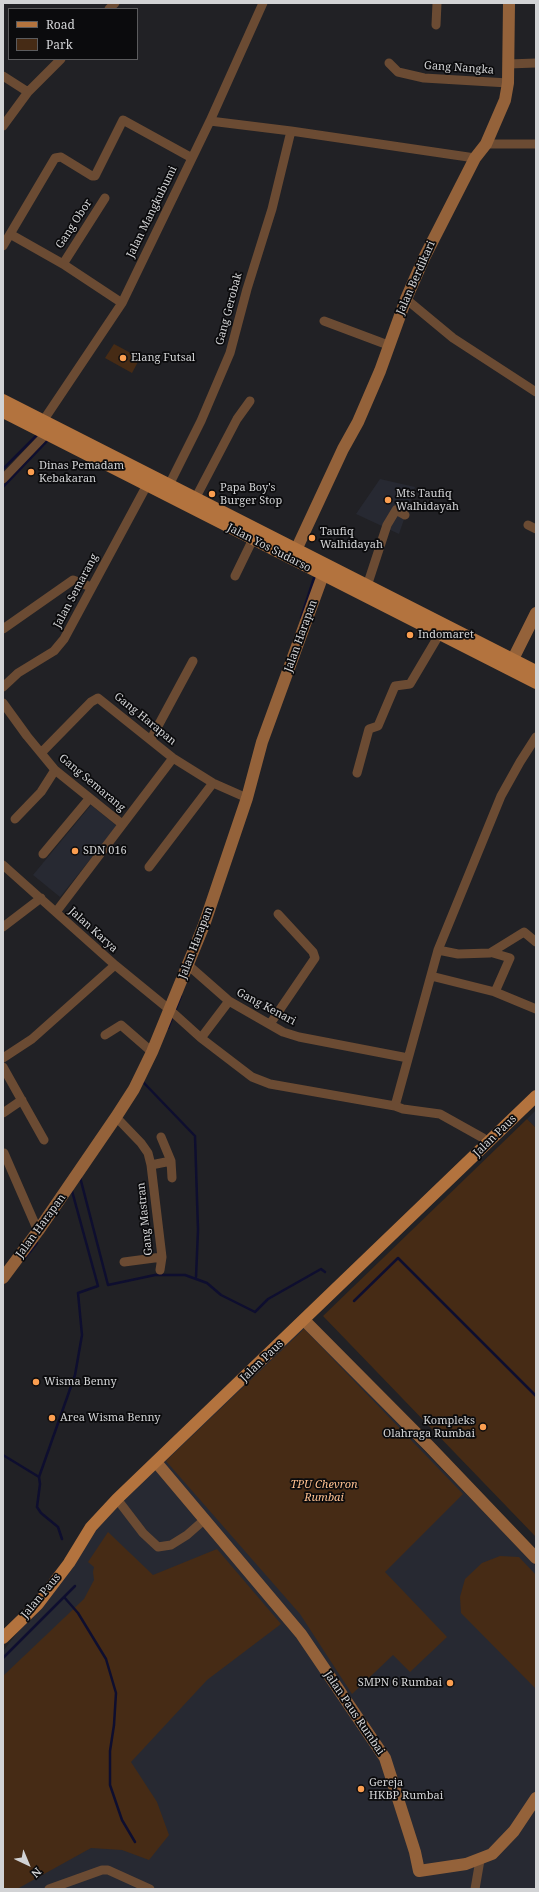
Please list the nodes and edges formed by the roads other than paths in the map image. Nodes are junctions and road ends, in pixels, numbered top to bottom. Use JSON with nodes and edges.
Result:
{"nodes":[{"id":1,"x":263,"y":3,"type":"edge"},
{"id":2,"x":437,"y":3,"type":"edge"},
{"id":3,"x":509,"y":3,"type":"edge"},
{"id":4,"x":436,"y":25,"type":"dead end"},
{"id":5,"x":60,"y":60,"type":"edge"},
{"id":6,"x":390,"y":63,"type":"dead end"},
{"id":7,"x":508,"y":64,"type":"junction"},
{"id":8,"x":536,"y":64,"type":"edge"},
{"id":9,"x":3,"y":76,"type":"edge"},
{"id":10,"x":508,"y":83,"type":"junction"},
{"id":11,"x":28,"y":92,"type":"junction"},
{"id":12,"x":210,"y":122,"type":"junction"},
{"id":13,"x":3,"y":126,"type":"edge"},
{"id":14,"x":291,"y":131,"type":"junction"},
{"id":15,"x":486,"y":144,"type":"junction"},
{"id":16,"x":536,"y":144,"type":"edge"},
{"id":17,"x":192,"y":158,"type":"junction"},
{"id":18,"x":475,"y":158,"type":"junction"},
{"id":19,"x":105,"y":198,"type":"dead end"},
{"id":20,"x":10,"y":234,"type":"junction"},
{"id":21,"x":3,"y":246,"type":"edge"},
{"id":22,"x":63,"y":264,"type":"junction"},
{"id":23,"x":406,"y":299,"type":"junction"},
{"id":24,"x":122,"y":303,"type":"junction"},
{"id":25,"x":324,"y":321,"type":"dead end"},
{"id":26,"x":388,"y":345,"type":"junction"},
{"id":27,"x":536,"y":392,"type":"edge"},
{"id":28,"x":3,"y":400,"type":"edge"},
{"id":29,"x":250,"y":402,"type":"dead end"},
{"id":30,"x":3,"y":412,"type":"edge"},
{"id":31,"x":43,"y":421,"type":"junction"},
{"id":32,"x":46,"y":433,"type":"junction"},
{"id":33,"x":3,"y":479,"type":"edge"},
{"id":34,"x":147,"y":485,"type":"junction"},
{"id":35,"x":169,"y":485,"type":"junction"},
{"id":36,"x":196,"y":499,"type":"junction"},
{"id":37,"x":405,"y":515,"type":"dead end"},
{"id":38,"x":234,"y":524,"type":"junction"},
{"id":39,"x":253,"y":539,"type":"junction"},
{"id":40,"x":296,"y":550,"type":"junction"},
{"id":41,"x":323,"y":575,"type":"junction"},
{"id":42,"x":235,"y":576,"type":"dead end"},
{"id":43,"x":367,"y":586,"type":"junction"},
{"id":44,"x":92,"y":587,"type":"junction"},
{"id":45,"x":536,"y":613,"type":"edge"},
{"id":46,"x":3,"y":629,"type":"edge"},
{"id":47,"x":439,"y":635,"type":"junction"},
{"id":48,"x":513,"y":659,"type":"junction"},
{"id":49,"x":194,"y":661,"type":"dead end"},
{"id":50,"x":536,"y":671,"type":"edge"},
{"id":51,"x":536,"y":683,"type":"edge"},
{"id":52,"x":3,"y":687,"type":"edge"},
{"id":53,"x":3,"y":703,"type":"edge"},
{"id":54,"x":536,"y":737,"type":"edge"},
{"id":55,"x":150,"y":739,"type":"junction"},
{"id":56,"x":41,"y":753,"type":"junction"},
{"id":57,"x":173,"y":758,"type":"junction"},
{"id":58,"x":55,"y":770,"type":"junction"},
{"id":59,"x":357,"y":773,"type":"dead end"},
{"id":60,"x":213,"y":783,"type":"junction"},
{"id":61,"x":245,"y":797,"type":"junction"},
{"id":62,"x":89,"y":799,"type":"junction"},
{"id":63,"x":15,"y":819,"type":"dead end"},
{"id":64,"x":122,"y":824,"type":"junction"},
{"id":65,"x":43,"y":854,"type":"dead end"},
{"id":66,"x":3,"y":865,"type":"edge"},
{"id":67,"x":149,"y":867,"type":"dead end"},
{"id":68,"x":41,"y":898,"type":"junction"},
{"id":69,"x":56,"y":912,"type":"junction"},
{"id":70,"x":278,"y":914,"type":"dead end"},
{"id":71,"x":3,"y":927,"type":"edge"},
{"id":72,"x":536,"y":942,"type":"edge"},
{"id":73,"x":438,"y":950,"type":"junction"},
{"id":74,"x":493,"y":952,"type":"junction"},
{"id":75,"x":115,"y":965,"type":"junction"},
{"id":76,"x":191,"y":967,"type":"junction"},
{"id":77,"x":430,"y":976,"type":"junction"},
{"id":78,"x":495,"y":992,"type":"junction"},
{"id":79,"x":229,"y":1001,"type":"junction"},
{"id":80,"x":536,"y":1009,"type":"edge"},
{"id":81,"x":171,"y":1011,"type":"junction"},
{"id":82,"x":270,"y":1024,"type":"junction"},
{"id":83,"x":105,"y":1035,"type":"dead end"},
{"id":84,"x":201,"y":1038,"type":"junction"},
{"id":85,"x":152,"y":1052,"type":"junction"},
{"id":86,"x":3,"y":1058,"type":"edge"},
{"id":87,"x":408,"y":1058,"type":"junction"},
{"id":88,"x":3,"y":1067,"type":"edge"},
{"id":89,"x":536,"y":1087,"type":"edge"},
{"id":90,"x":536,"y":1096,"type":"edge"},
{"id":91,"x":22,"y":1100,"type":"junction"},
{"id":92,"x":395,"y":1106,"type":"junction"},
{"id":93,"x":3,"y":1113,"type":"edge"},
{"id":94,"x":116,"y":1117,"type":"junction"},
{"id":95,"x":161,"y":1137,"type":"dead end"},
{"id":96,"x":484,"y":1138,"type":"junction"},
{"id":97,"x":44,"y":1140,"type":"dead end"},
{"id":98,"x":4,"y":1153,"type":"dead end"},
{"id":99,"x":171,"y":1162,"type":"junction"},
{"id":100,"x":151,"y":1165,"type":"junction"},
{"id":101,"x":172,"y":1178,"type":"dead end"},
{"id":102,"x":38,"y":1231,"type":"junction"},
{"id":103,"x":162,"y":1257,"type":"junction"},
{"id":104,"x":124,"y":1262,"type":"dead end"},
{"id":105,"x":160,"y":1270,"type":"dead end"},
{"id":106,"x":3,"y":1278,"type":"edge"},
{"id":107,"x":302,"y":1318,"type":"junction"},
{"id":108,"x":156,"y":1462,"type":"junction"},
{"id":109,"x":117,"y":1499,"type":"junction"},
{"id":110,"x":204,"y":1520,"type":"junction"},
{"id":111,"x":536,"y":1558,"type":"edge"},
{"id":112,"x":3,"y":1628,"type":"edge"},
{"id":113,"x":3,"y":1638,"type":"edge"},
{"id":114,"x":536,"y":1798,"type":"edge"},
{"id":115,"x":480,"y":1860,"type":"junction"},
{"id":116,"x":49,"y":1889,"type":"edge"},
{"id":117,"x":150,"y":1889,"type":"edge"},
{"id":118,"x":475,"y":1889,"type":"edge"}],
"edges":[{"from":1,"to":12,"type":"street","name":"Jalan Mangkubumi"},
{"from":2,"to":4,"type":"street"},
{"from":3,"to":7,"type":"street","name":"Jalan Berdikari"},
{"from":5,"to":11,"type":"street"},
{"from":6,"to":10,"type":"street","name":"Gang Nangka"},
{"from":7,"to":8,"type":"street"},
{"from":7,"to":10,"type":"street","name":"Jalan Berdikari"},
{"from":9,"to":11,"type":"street"},
{"from":10,"to":15,"type":"street","name":"Jalan Berdikari"},
{"from":11,"to":13,"type":"street"},
{"from":12,"to":14,"type":"street"},
{"from":12,"to":17,"type":"street","name":"Jalan Mangkubumi"},
{"from":14,"to":18,"type":"street"},
{"from":14,"to":35,"type":"street","name":"Gang Gerobak"},
{"from":15,"to":16,"type":"street"},
{"from":15,"to":18,"type":"street","name":"Jalan Berdikari"},
{"from":17,"to":20,"type":"street"},
{"from":17,"to":24,"type":"street","name":"Jalan Mangkubumi"},
{"from":18,"to":23,"type":"street","name":"Jalan Berdikari"},
{"from":19,"to":22,"type":"street","name":"Gang Obor"},
{"from":20,"to":21,"type":"street"},
{"from":20,"to":22,"type":"street"},
{"from":22,"to":24,"type":"street"},
{"from":23,"to":26,"type":"street","name":"Jalan Berdikari"},
{"from":23,"to":27,"type":"street"},
{"from":24,"to":31,"type":"street","name":"Jalan Mangkubumi"},
{"from":25,"to":26,"type":"street"},
{"from":26,"to":40,"type":"street","name":"Jalan Berdikari"},
{"from":28,"to":31,"type":"main road","name":"Jalan Yos Sudarso"},
{"from":29,"to":36,"type":"street"},
{"from":30,"to":32,"type":"main road","name":"Jalan Yos Sudarso"},
{"from":31,"to":35,"type":"main road","name":"Jalan Yos Sudarso"},
{"from":32,"to":33,"type":"street"},
{"from":32,"to":34,"type":"main road","name":"Jalan Yos Sudarso"},
{"from":34,"to":38,"type":"main road","name":"Jalan Yos Sudarso"},
{"from":34,"to":44,"type":"street","name":"Jalan Semarang"},
{"from":35,"to":36,"type":"main road","name":"Jalan Yos Sudarso"},
{"from":36,"to":38,"type":"main road","name":"Jalan Yos Sudarso"},
{"from":37,"to":43,"type":"street"},
{"from":38,"to":39,"type":"main road","name":"Jalan Yos Sudarso"},
{"from":38,"to":40,"type":"main road","name":"Jalan Yos Sudarso"},
{"from":39,"to":41,"type":"main road","name":"Jalan Yos Sudarso"},
{"from":39,"to":42,"type":"street"},
{"from":40,"to":43,"type":"main road","name":"Jalan Yos Sudarso"},
{"from":41,"to":47,"type":"main road","name":"Jalan Yos Sudarso"},
{"from":41,"to":61,"type":"street","name":"Jalan Harapan"},
{"from":43,"to":48,"type":"main road","name":"Jalan Yos Sudarso"},
{"from":44,"to":46,"type":"street"},
{"from":44,"to":52,"type":"street","name":"Jalan Semarang"},
{"from":45,"to":48,"type":"street"},
{"from":47,"to":51,"type":"main road","name":"Jalan Yos Sudarso"},
{"from":47,"to":59,"type":"street"},
{"from":48,"to":50,"type":"main road","name":"Jalan Yos Sudarso"},
{"from":49,"to":55,"type":"street"},
{"from":53,"to":56,"type":"street","name":"Gang Semarang"},
{"from":54,"to":73,"type":"street"},
{"from":55,"to":56,"type":"street","name":"Gang Harapan"},
{"from":55,"to":57,"type":"street","name":"Gang Harapan"},
{"from":56,"to":58,"type":"street","name":"Gang Semarang"},
{"from":57,"to":60,"type":"street","name":"Gang Harapan"},
{"from":57,"to":64,"type":"street","name":"Gang Semarang"},
{"from":58,"to":62,"type":"street","name":"Gang Semarang"},
{"from":58,"to":63,"type":"street"},
{"from":60,"to":61,"type":"street","name":"Gang Harapan"},
{"from":60,"to":67,"type":"street"},
{"from":61,"to":76,"type":"street","name":"Jalan Harapan"},
{"from":62,"to":64,"type":"street","name":"Gang Semarang"},
{"from":62,"to":65,"type":"street"},
{"from":64,"to":69,"type":"street","name":"Gang Semarang"},
{"from":66,"to":68,"type":"street","name":"Jalan Karya"},
{"from":68,"to":69,"type":"street","name":"Jalan Karya"},
{"from":68,"to":71,"type":"street"},
{"from":69,"to":75,"type":"street","name":"Jalan Karya"},
{"from":70,"to":82,"type":"street"},
{"from":72,"to":74,"type":"street"},
{"from":73,"to":74,"type":"street"},
{"from":73,"to":77,"type":"street"},
{"from":74,"to":78,"type":"street"},
{"from":75,"to":81,"type":"street","name":"Jalan Karya"},
{"from":75,"to":86,"type":"street"},
{"from":76,"to":79,"type":"street","name":"Gang Kenari"},
{"from":76,"to":81,"type":"street","name":"Jalan Harapan"},
{"from":77,"to":78,"type":"street"},
{"from":77,"to":87,"type":"street"},
{"from":78,"to":80,"type":"street"},
{"from":79,"to":82,"type":"street","name":"Gang Kenari"},
{"from":79,"to":84,"type":"street"},
{"from":81,"to":84,"type":"street","name":"Jalan Karya"},
{"from":81,"to":85,"type":"street","name":"Jalan Harapan"},
{"from":82,"to":87,"type":"street","name":"Gang Kenari"},
{"from":83,"to":85,"type":"street"},
{"from":84,"to":92,"type":"street","name":"Jalan Karya"},
{"from":85,"to":94,"type":"street","name":"Jalan Harapan"},
{"from":87,"to":92,"type":"street"},
{"from":88,"to":91,"type":"street"},
{"from":89,"to":96,"type":"main road","name":"Jalan Paus"},
{"from":90,"to":107,"type":"main road","name":"Jalan Paus"},
{"from":91,"to":93,"type":"street"},
{"from":91,"to":97,"type":"street"},
{"from":92,"to":96,"type":"street","name":"Jalan Karya"},
{"from":94,"to":100,"type":"street","name":"Gang Mastran"},
{"from":94,"to":102,"type":"street","name":"Jalan Harapan"},
{"from":95,"to":99,"type":"street"},
{"from":96,"to":107,"type":"main road","name":"Jalan Paus"},
{"from":98,"to":102,"type":"street"},
{"from":99,"to":100,"type":"street"},
{"from":99,"to":101,"type":"street"},
{"from":100,"to":103,"type":"street","name":"Gang Mastran"},
{"from":102,"to":106,"type":"street","name":"Jalan Harapan"},
{"from":103,"to":104,"type":"street"},
{"from":103,"to":105,"type":"street","name":"Gang Mastran"},
{"from":107,"to":108,"type":"main road","name":"Jalan Paus"},
{"from":107,"to":111,"type":"street"},
{"from":107,"to":112,"type":"main road","name":"Jalan Paus"},
{"from":108,"to":109,"type":"main road","name":"Jalan Paus"},
{"from":108,"to":110,"type":"street","name":"Jalan Paus Rumbai"},
{"from":109,"to":110,"type":"street"},
{"from":109,"to":113,"type":"main road","name":"Jalan Paus"},
{"from":110,"to":115,"type":"street","name":"Jalan Paus Rumbai"},
{"from":114,"to":115,"type":"street","name":"Jalan Paus Rumbai"},
{"from":115,"to":118,"type":"street"},
{"from":116,"to":117,"type":"street"}]}
